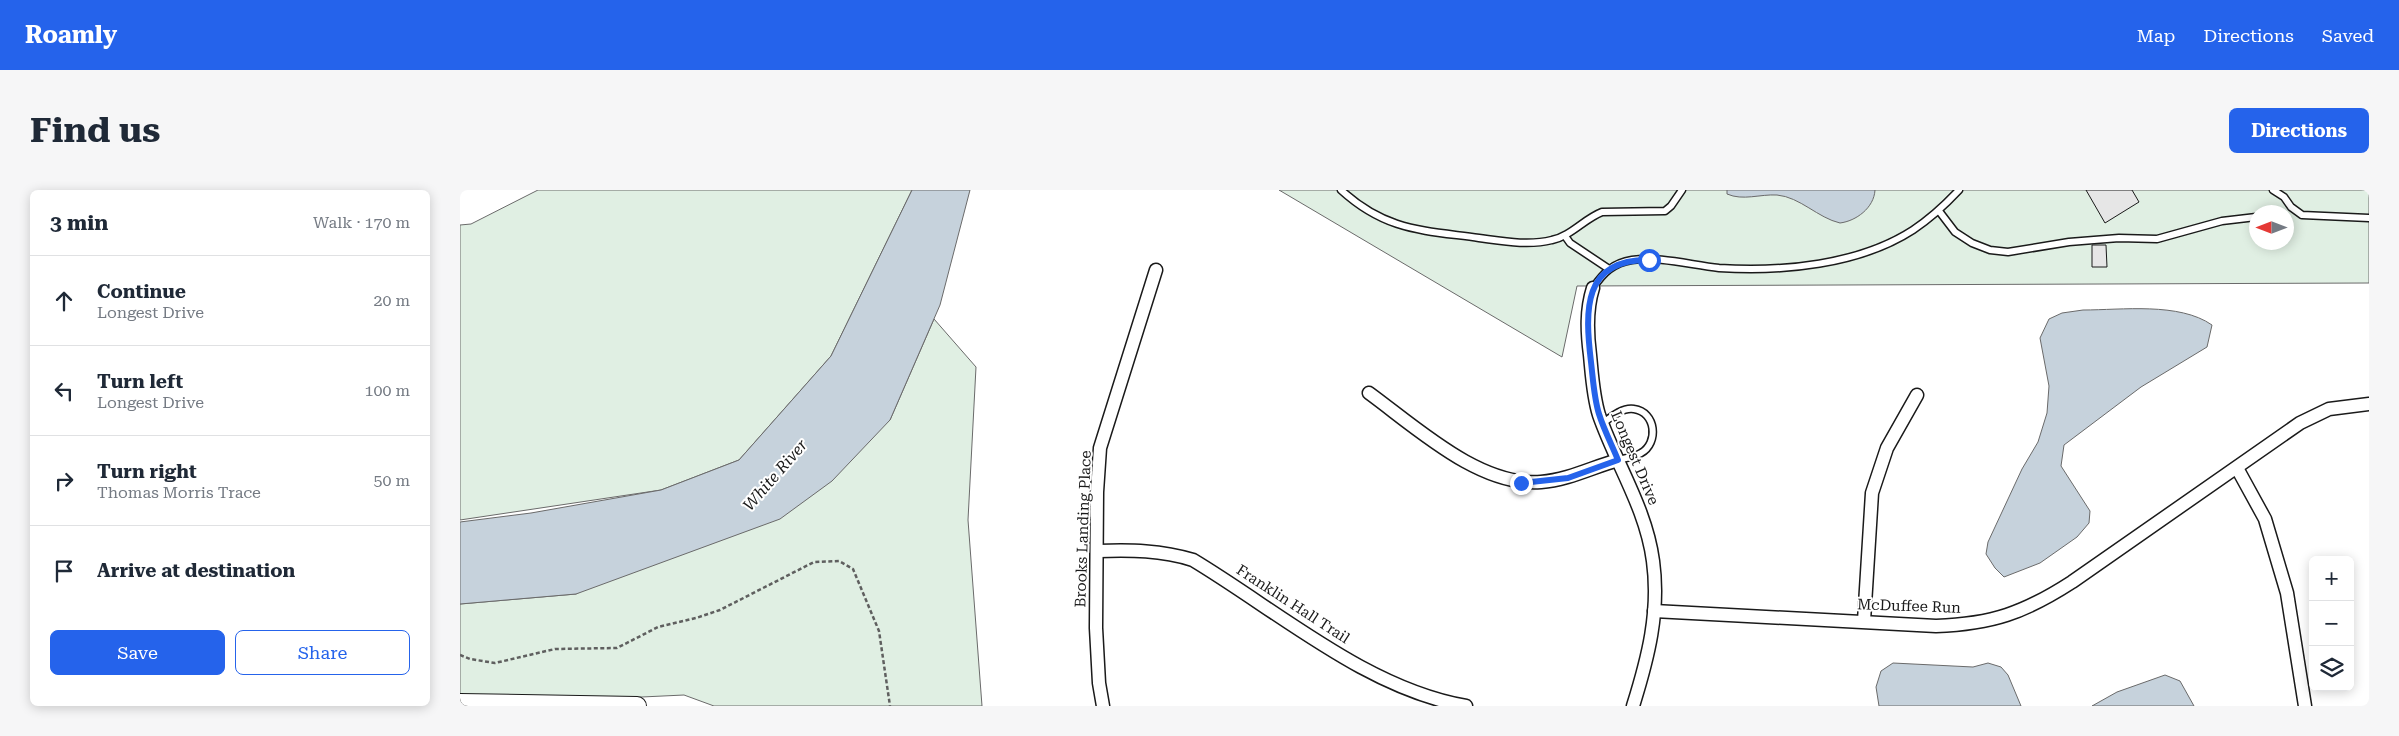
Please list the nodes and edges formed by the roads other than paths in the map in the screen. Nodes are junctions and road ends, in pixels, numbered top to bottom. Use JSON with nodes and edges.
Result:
{"nodes":[{"id":1,"x":1341,"y":190,"type":"edge"},
{"id":2,"x":1682,"y":190,"type":"edge"},
{"id":3,"x":1959,"y":190,"type":"edge"},
{"id":4,"x":2273,"y":190,"type":"edge"},
{"id":5,"x":2290,"y":205,"type":"edge"},
{"id":6,"x":2294,"y":209,"type":"edge"},
{"id":7,"x":1939,"y":211,"type":"junction"},
{"id":8,"x":2249,"y":218,"type":"edge"},
{"id":9,"x":2369,"y":218,"type":"edge"},
{"id":10,"x":1565,"y":236,"type":"junction"},
{"id":11,"x":1609,"y":269,"type":"junction"},
{"id":12,"x":1156,"y":270,"type":"dead end"},
{"id":13,"x":1594,"y":288,"type":"joint"},
{"id":14,"x":1369,"y":393,"type":"dead end"},
{"id":15,"x":1917,"y":394,"type":"dead end"},
{"id":16,"x":2369,"y":404,"type":"edge"},
{"id":17,"x":1603,"y":423,"type":"junction"},
{"id":18,"x":1618,"y":460,"type":"junction"},
{"id":19,"x":2237,"y":468,"type":"junction"},
{"id":20,"x":1098,"y":551,"type":"junction"},
{"id":21,"x":1654,"y":611,"type":"junction"},
{"id":22,"x":1864,"y":621,"type":"junction"},
{"id":23,"x":460,"y":703,"type":"edge"},
{"id":24,"x":515,"y":705,"type":"edge"},
{"id":25,"x":637,"y":706,"type":"edge"},
{"id":26,"x":1103,"y":706,"type":"edge"},
{"id":27,"x":1466,"y":706,"type":"edge"},
{"id":28,"x":1633,"y":706,"type":"edge"},
{"id":29,"x":2306,"y":706,"type":"edge"}],
"edges":[{"from":1,"to":10,"type":"lane"},
{"from":2,"to":10,"type":"lane"},
{"from":3,"to":7,"type":"lane"},
{"from":4,"to":5,"type":"lane"},
{"from":6,"to":9,"type":"lane"},
{"from":7,"to":8,"type":"lane"},
{"from":7,"to":11,"type":"lane"},
{"from":10,"to":11,"type":"lane"},
{"from":11,"to":13,"type":"lane","name":"Longest Drive"},
{"from":12,"to":20,"type":"street","name":"Brooks Landing Place"},
{"from":13,"to":17,"type":"street","name":"Longest Drive"},
{"from":14,"to":18,"type":"street"},
{"from":15,"to":22,"type":"street"},
{"from":16,"to":19,"type":"street","name":"McDuffee Run"},
{"from":17,"to":18,"type":"street","name":"Longest Drive"},
{"from":17,"to":18,"type":"lane"},
{"from":18,"to":21,"type":"street","name":"Longest Drive"},
{"from":19,"to":22,"type":"street","name":"McDuffee Run"},
{"from":19,"to":29,"type":"street"},
{"from":20,"to":26,"type":"street","name":"Brooks Landing Place"},
{"from":20,"to":27,"type":"street","name":"Franklin Hall Trail"},
{"from":21,"to":22,"type":"street","name":"McDuffee Run"},
{"from":21,"to":28,"type":"street","name":"Longest Drive"},
{"from":23,"to":24,"type":"main road"},
{"from":24,"to":25,"type":"main road"}]}
